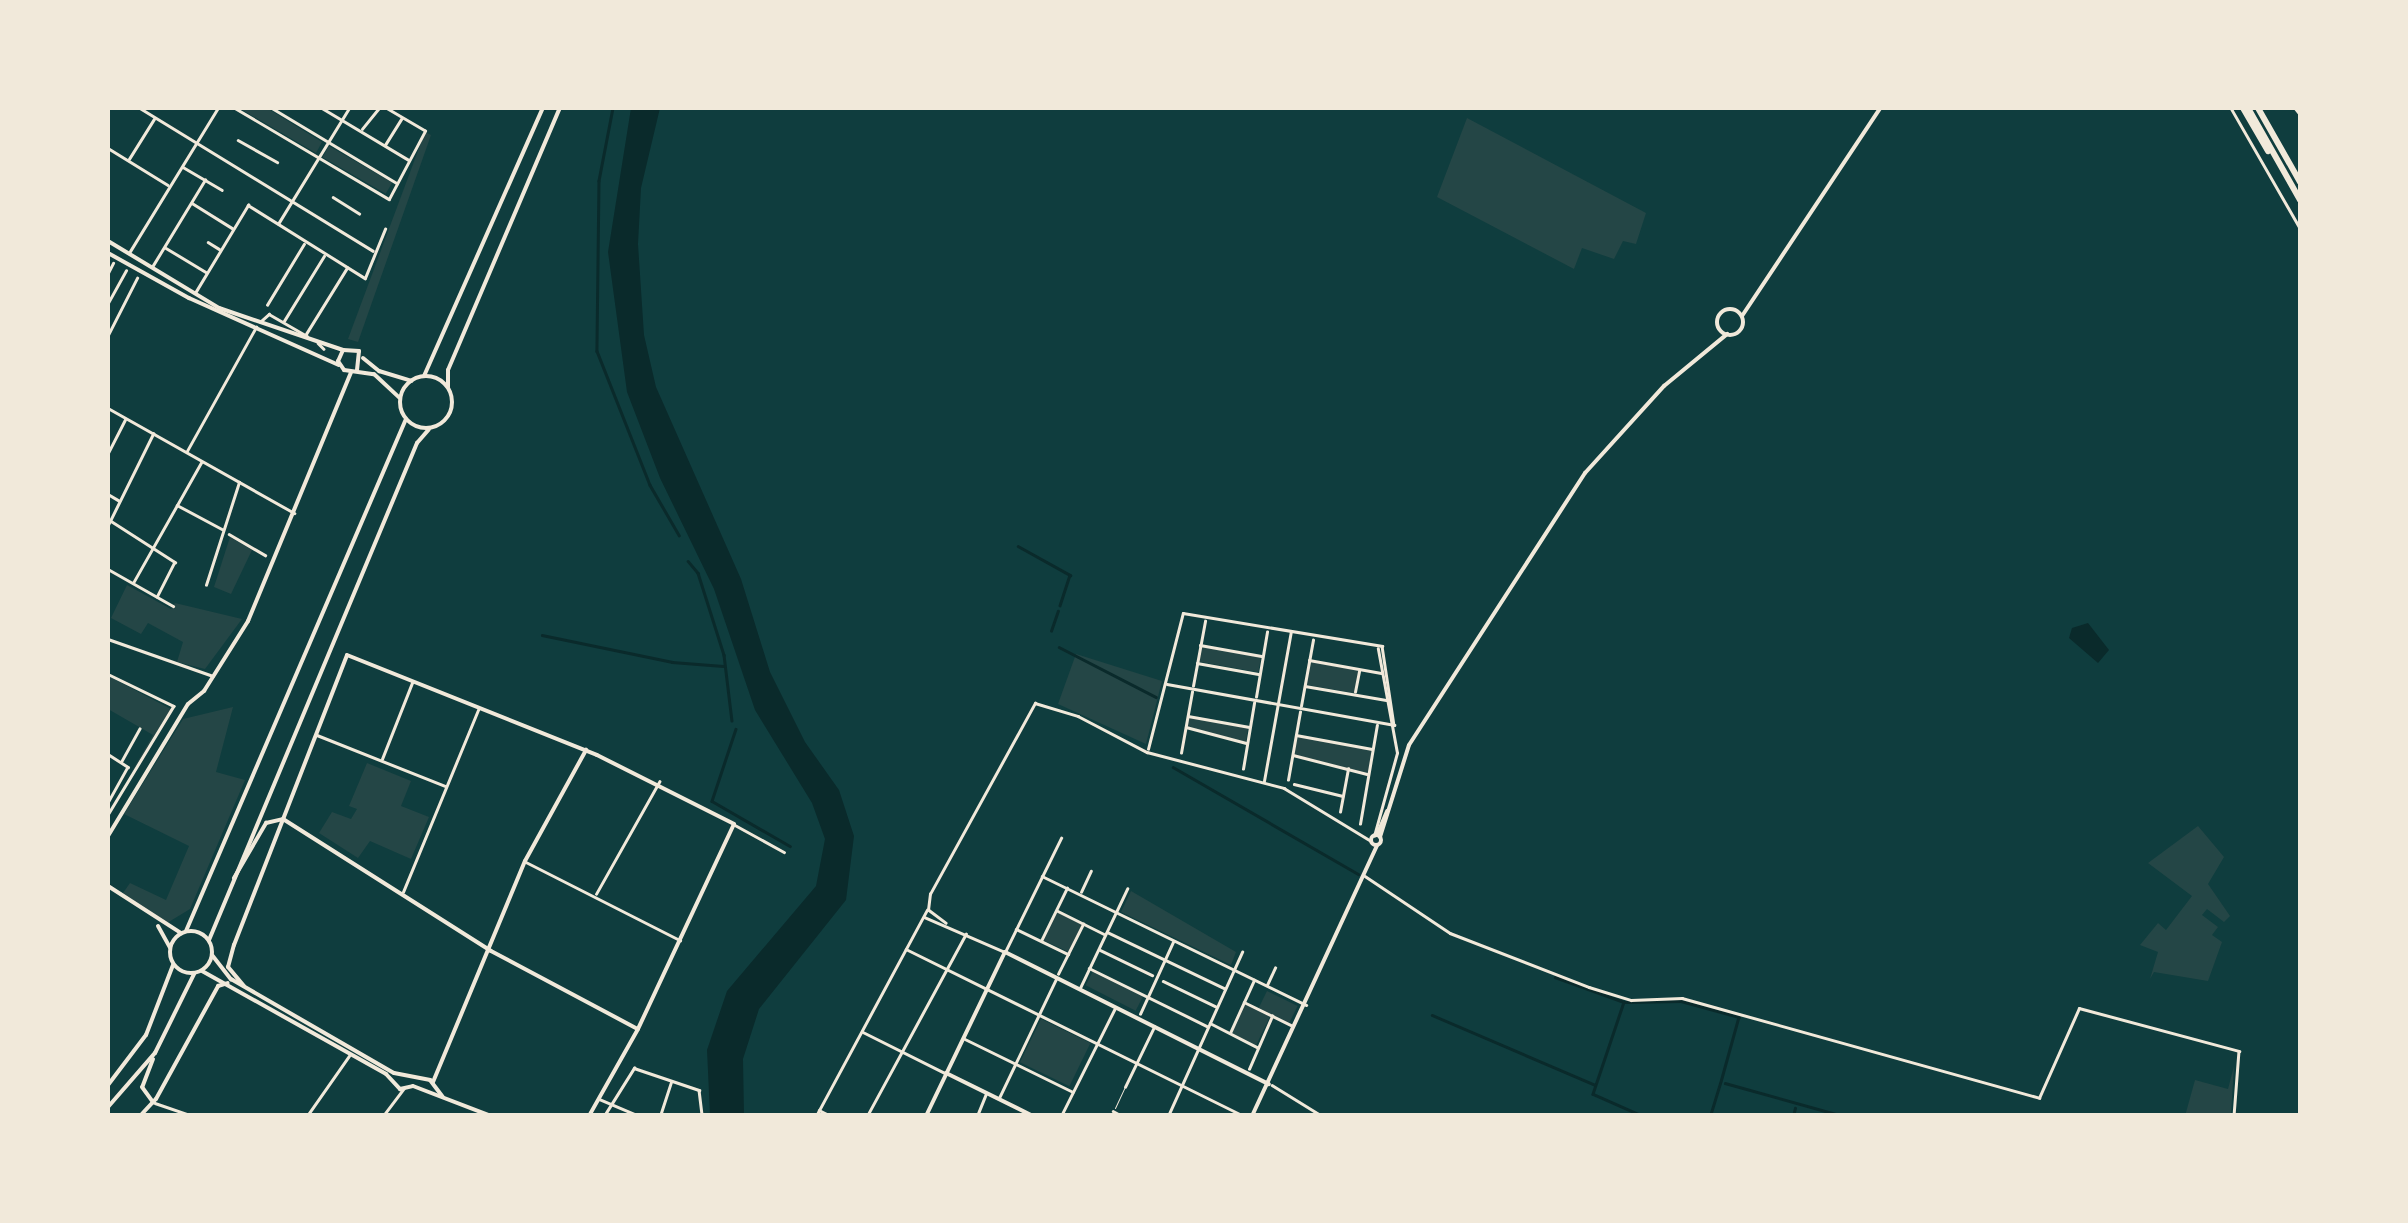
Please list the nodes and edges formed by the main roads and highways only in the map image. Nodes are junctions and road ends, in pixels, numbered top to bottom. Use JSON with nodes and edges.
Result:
{"nodes":[{"id":1,"x":2245,"y":108,"type":"edge"},
{"id":2,"x":2258,"y":108,"type":"edge"},
{"id":3,"x":2300,"y":182,"type":"edge"},
{"id":4,"x":2298,"y":197,"type":"edge"}],
"edges":[{"from":1,"to":4,"type":"highway"},
{"from":2,"to":3,"type":"highway"}]}
